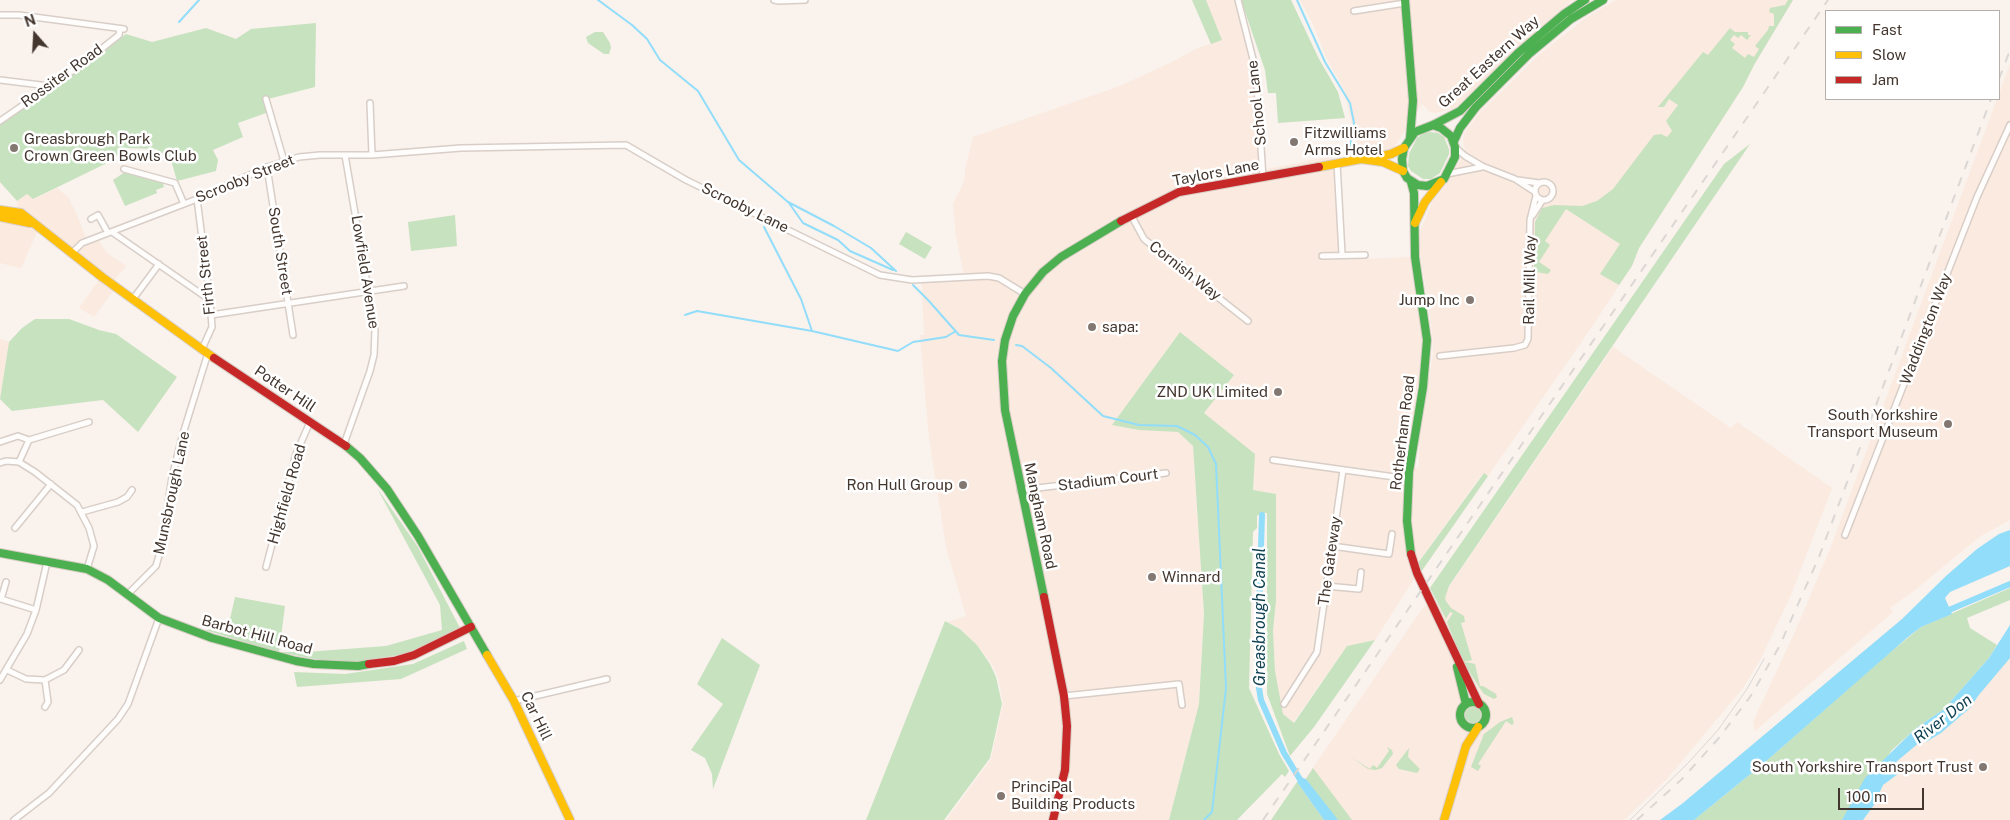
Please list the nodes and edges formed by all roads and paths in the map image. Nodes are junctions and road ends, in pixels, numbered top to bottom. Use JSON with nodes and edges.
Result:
{"nodes":[{"id":1,"x":774,"y":0,"type":"edge"},
{"id":2,"x":803,"y":0,"type":"edge"},
{"id":3,"x":1238,"y":0,"type":"edge"},
{"id":4,"x":1585,"y":0,"type":"edge"},
{"id":5,"x":1603,"y":0,"type":"edge"},
{"id":6,"x":1405,"y":2,"type":"edge"},
{"id":7,"x":1354,"y":11,"type":"dead end"},
{"id":8,"x":0,"y":15,"type":"edge"},
{"id":9,"x":0,"y":80,"type":"edge"},
{"id":10,"x":50,"y":86,"type":"junction"},
{"id":11,"x":266,"y":98,"type":"dead end"},
{"id":12,"x":370,"y":103,"type":"dead end"},
{"id":13,"x":1413,"y":108,"type":"junction"},
{"id":14,"x":0,"y":121,"type":"edge"},
{"id":15,"x":1425,"y":123,"type":"junction"},
{"id":16,"x":2010,"y":125,"type":"edge"},
{"id":17,"x":1410,"y":138,"type":"junction"},
{"id":18,"x":1455,"y":144,"type":"junction"},
{"id":19,"x":461,"y":148,"type":"joint"},
{"id":20,"x":1404,"y":148,"type":"junction"},
{"id":21,"x":345,"y":155,"type":"junction"},
{"id":22,"x":372,"y":155,"type":"junction"},
{"id":23,"x":1368,"y":159,"type":"junction"},
{"id":24,"x":284,"y":161,"type":"junction"},
{"id":25,"x":1337,"y":163,"type":"junction"},
{"id":26,"x":1482,"y":166,"type":"junction"},
{"id":27,"x":266,"y":167,"type":"junction"},
{"id":28,"x":124,"y":169,"type":"dead end"},
{"id":29,"x":1403,"y":171,"type":"junction"},
{"id":30,"x":1445,"y":177,"type":"junction"},
{"id":31,"x":1264,"y":178,"type":"junction"},
{"id":32,"x":1515,"y":179,"type":"junction"},
{"id":33,"x":1411,"y":182,"type":"junction"},
{"id":34,"x":1539,"y":183,"type":"junction"},
{"id":35,"x":1535,"y":194,"type":"junction"},
{"id":36,"x":197,"y":199,"type":"junction"},
{"id":37,"x":1542,"y":201,"type":"junction"},
{"id":38,"x":184,"y":204,"type":"junction"},
{"id":39,"x":0,"y":212,"type":"edge"},
{"id":40,"x":1131,"y":215,"type":"junction"},
{"id":41,"x":91,"y":219,"type":"dead end"},
{"id":42,"x":1530,"y":220,"type":"junction"},
{"id":43,"x":1414,"y":226,"type":"junction"},
{"id":44,"x":110,"y":233,"type":"junction"},
{"id":45,"x":1079,"y":245,"type":"joint"},
{"id":46,"x":71,"y":254,"type":"junction"},
{"id":47,"x":1342,"y":254,"type":"junction"},
{"id":48,"x":1364,"y":255,"type":"dead end"},
{"id":49,"x":1322,"y":256,"type":"dead end"},
{"id":50,"x":159,"y":264,"type":"junction"},
{"id":51,"x":404,"y":286,"type":"dead end"},
{"id":52,"x":369,"y":291,"type":"junction"},
{"id":53,"x":1025,"y":294,"type":"junction"},
{"id":54,"x":133,"y":299,"type":"junction"},
{"id":55,"x":210,"y":300,"type":"junction"},
{"id":56,"x":289,"y":304,"type":"junction"},
{"id":57,"x":211,"y":315,"type":"junction"},
{"id":58,"x":1248,"y":320,"type":"dead end"},
{"id":59,"x":293,"y":335,"type":"dead end"},
{"id":60,"x":205,"y":351,"type":"junction"},
{"id":61,"x":1440,"y":356,"type":"dead end"},
{"id":62,"x":89,"y":422,"type":"dead end"},
{"id":63,"x":310,"y":422,"type":"junction"},
{"id":64,"x":30,"y":440,"type":"junction"},
{"id":65,"x":0,"y":442,"type":"edge"},
{"id":66,"x":344,"y":444,"type":"junction"},
{"id":67,"x":1273,"y":460,"type":"dead end"},
{"id":68,"x":19,"y":462,"type":"junction"},
{"id":69,"x":0,"y":463,"type":"edge"},
{"id":70,"x":1343,"y":470,"type":"junction"},
{"id":71,"x":1166,"y":473,"type":"dead end"},
{"id":72,"x":1409,"y":479,"type":"junction"},
{"id":73,"x":51,"y":484,"type":"junction"},
{"id":74,"x":132,"y":490,"type":"dead end"},
{"id":75,"x":1020,"y":490,"type":"junction"},
{"id":76,"x":82,"y":512,"type":"junction"},
{"id":77,"x":15,"y":528,"type":"dead end"},
{"id":78,"x":1392,"y":534,"type":"dead end"},
{"id":79,"x":1845,"y":536,"type":"dead end"},
{"id":80,"x":1332,"y":546,"type":"junction"},
{"id":81,"x":0,"y":553,"type":"edge"},
{"id":82,"x":47,"y":562,"type":"junction"},
{"id":83,"x":266,"y":567,"type":"dead end"},
{"id":84,"x":87,"y":569,"type":"junction"},
{"id":85,"x":1361,"y":572,"type":"dead end"},
{"id":86,"x":6,"y":582,"type":"dead end"},
{"id":87,"x":1326,"y":586,"type":"junction"},
{"id":88,"x":128,"y":594,"type":"junction"},
{"id":89,"x":36,"y":610,"type":"junction"},
{"id":90,"x":159,"y":618,"type":"junction"},
{"id":91,"x":472,"y":627,"type":"junction"},
{"id":92,"x":1448,"y":636,"type":"junction"},
{"id":93,"x":79,"y":650,"type":"dead end"},
{"id":94,"x":7,"y":670,"type":"junction"},
{"id":95,"x":607,"y":679,"type":"dead end"},
{"id":96,"x":0,"y":680,"type":"edge"},
{"id":97,"x":45,"y":680,"type":"junction"},
{"id":98,"x":1064,"y":696,"type":"junction"},
{"id":99,"x":514,"y":701,"type":"junction"},
{"id":100,"x":1284,"y":704,"type":"dead end"},
{"id":101,"x":1466,"y":704,"type":"junction"},
{"id":102,"x":1479,"y":704,"type":"junction"},
{"id":103,"x":1182,"y":705,"type":"dead end"},
{"id":104,"x":45,"y":707,"type":"dead end"},
{"id":105,"x":1465,"y":726,"type":"junction"},
{"id":106,"x":1478,"y":727,"type":"junction"},
{"id":107,"x":1466,"y":746,"type":"junction"},
{"id":108,"x":14,"y":820,"type":"edge"},
{"id":109,"x":570,"y":820,"type":"edge"},
{"id":110,"x":1053,"y":820,"type":"edge"},
{"id":111,"x":1444,"y":820,"type":"edge"}],
"edges":[{"from":1,"to":2,"type":"street"},
{"from":3,"to":31,"type":"street","name":"School Lane"},
{"from":4,"to":15,"type":"main road","name":"Great Eastern Way"},
{"from":5,"to":18,"type":"main road","name":"Great Eastern Way"},
{"from":6,"to":7,"type":"street"},
{"from":6,"to":13,"type":"main road"},
{"from":8,"to":10,"type":"street","name":"Rossiter Road"},
{"from":9,"to":10,"type":"street"},
{"from":10,"to":14,"type":"street","name":"Rossiter Road"},
{"from":11,"to":24,"type":"street"},
{"from":12,"to":22,"type":"street"},
{"from":13,"to":15,"type":"main road"},
{"from":13,"to":17,"type":"main road"},
{"from":15,"to":17,"type":"main road"},
{"from":15,"to":18,"type":"main road"},
{"from":16,"to":79,"type":"street","name":"Waddington Way"},
{"from":17,"to":20,"type":"main road"},
{"from":18,"to":26,"type":"street"},
{"from":18,"to":30,"type":"main road"},
{"from":19,"to":22,"type":"street","name":"Scrooby Street"},
{"from":19,"to":53,"type":"street","name":"Scrooby Lane"},
{"from":20,"to":23,"type":"main road","name":"Taylors Lane"},
{"from":20,"to":29,"type":"main road"},
{"from":21,"to":22,"type":"street","name":"Scrooby Street"},
{"from":21,"to":24,"type":"street","name":"Scrooby Street"},
{"from":21,"to":52,"type":"street","name":"Lowfield Avenue"},
{"from":23,"to":25,"type":"main road","name":"Taylors Lane"},
{"from":23,"to":29,"type":"main road","name":"Taylors Lane"},
{"from":24,"to":27,"type":"street","name":"Scrooby Street"},
{"from":25,"to":31,"type":"main road","name":"Taylors Lane"},
{"from":25,"to":47,"type":"street"},
{"from":26,"to":30,"type":"street"},
{"from":26,"to":32,"type":"street"},
{"from":27,"to":36,"type":"street","name":"Scrooby Street"},
{"from":27,"to":56,"type":"street","name":"South Street"},
{"from":28,"to":38,"type":"street"},
{"from":29,"to":33,"type":"main road"},
{"from":30,"to":33,"type":"main road"},
{"from":30,"to":43,"type":"main road","name":"Rotherham Road"},
{"from":31,"to":40,"type":"main road","name":"Taylors Lane"},
{"from":32,"to":34,"type":"street"},
{"from":32,"to":35,"type":"street"},
{"from":33,"to":43,"type":"main road","name":"Rotherham Road"},
{"from":34,"to":35,"type":"street"},
{"from":34,"to":37,"type":"street"},
{"from":35,"to":37,"type":"street"},
{"from":35,"to":42,"type":"street","name":"Rail Mill Way"},
{"from":36,"to":38,"type":"street","name":"Scrooby Street"},
{"from":36,"to":55,"type":"street","name":"Firth Street"},
{"from":37,"to":42,"type":"street","name":"Rail Mill Way"},
{"from":38,"to":44,"type":"street","name":"Scrooby Street"},
{"from":39,"to":46,"type":"main road","name":"Potter Hill"},
{"from":40,"to":45,"type":"main road","name":"Taylors Lane"},
{"from":40,"to":58,"type":"street","name":"Cornish Way"},
{"from":41,"to":44,"type":"street"},
{"from":42,"to":61,"type":"street","name":"Rail Mill Way"},
{"from":43,"to":72,"type":"main road","name":"Rotherham Road"},
{"from":44,"to":46,"type":"street","name":"Scrooby Street"},
{"from":44,"to":50,"type":"street"},
{"from":45,"to":53,"type":"main road","name":"Mangham Road"},
{"from":46,"to":54,"type":"main road","name":"Potter Hill"},
{"from":47,"to":48,"type":"street"},
{"from":47,"to":49,"type":"street"},
{"from":50,"to":54,"type":"street"},
{"from":50,"to":55,"type":"street"},
{"from":51,"to":52,"type":"street"},
{"from":52,"to":56,"type":"street"},
{"from":52,"to":66,"type":"street","name":"Lowfield Avenue"},
{"from":53,"to":75,"type":"main road","name":"Mangham Road"},
{"from":54,"to":60,"type":"main road","name":"Potter Hill"},
{"from":55,"to":57,"type":"street","name":"Firth Street"},
{"from":56,"to":57,"type":"street"},
{"from":56,"to":59,"type":"street","name":"South Street"},
{"from":57,"to":60,"type":"street","name":"Firth Street"},
{"from":60,"to":63,"type":"main road","name":"Potter Hill"},
{"from":60,"to":88,"type":"street","name":"Munsbrough Lane"},
{"from":62,"to":64,"type":"street"},
{"from":63,"to":66,"type":"main road","name":"Potter Hill"},
{"from":63,"to":83,"type":"street","name":"Highfield Road"},
{"from":64,"to":65,"type":"street"},
{"from":64,"to":68,"type":"street"},
{"from":66,"to":91,"type":"main road","name":"Potter Hill"},
{"from":67,"to":70,"type":"street"},
{"from":68,"to":69,"type":"street"},
{"from":68,"to":73,"type":"street"},
{"from":70,"to":72,"type":"street"},
{"from":70,"to":80,"type":"street","name":"The Gateway"},
{"from":71,"to":75,"type":"street","name":"Stadium Court"},
{"from":72,"to":92,"type":"main road","name":"Rotherham Road"},
{"from":73,"to":76,"type":"street"},
{"from":73,"to":77,"type":"street"},
{"from":74,"to":76,"type":"street"},
{"from":75,"to":98,"type":"main road","name":"Mangham Road"},
{"from":76,"to":84,"type":"street"},
{"from":78,"to":80,"type":"street"},
{"from":80,"to":87,"type":"street","name":"The Gateway"},
{"from":81,"to":82,"type":"main road","name":"Barbot Hill Road"},
{"from":82,"to":84,"type":"main road","name":"Barbot Hill Road"},
{"from":82,"to":89,"type":"street"},
{"from":84,"to":88,"type":"main road","name":"Barbot Hill Road"},
{"from":85,"to":87,"type":"street"},
{"from":86,"to":89,"type":"street"},
{"from":87,"to":100,"type":"street","name":"The Gateway"},
{"from":88,"to":90,"type":"main road","name":"Barbot Hill Road"},
{"from":89,"to":94,"type":"street"},
{"from":90,"to":91,"type":"main road","name":"Barbot Hill Road"},
{"from":90,"to":108,"type":"street"},
{"from":91,"to":99,"type":"main road","name":"Car Hill"},
{"from":92,"to":101,"type":"main road","name":"Rotherham Road"},
{"from":92,"to":102,"type":"main road","name":"Rotherham Road"},
{"from":93,"to":97,"type":"street"},
{"from":94,"to":96,"type":"street"},
{"from":94,"to":97,"type":"street"},
{"from":95,"to":99,"type":"street"},
{"from":97,"to":104,"type":"street"},
{"from":98,"to":103,"type":"street"},
{"from":98,"to":110,"type":"main road","name":"Mangham Road"},
{"from":99,"to":109,"type":"main road","name":"Car Hill"},
{"from":101,"to":102,"type":"main road"},
{"from":101,"to":105,"type":"main road","name":"Rotherham Road"},
{"from":102,"to":106,"type":"main road","name":"Rotherham Road"},
{"from":105,"to":106,"type":"main road"},
{"from":105,"to":107,"type":"main road","name":"Rotherham Road"},
{"from":106,"to":107,"type":"main road","name":"Rotherham Road"},
{"from":107,"to":111,"type":"main road","name":"Rotherham Road"}]}
